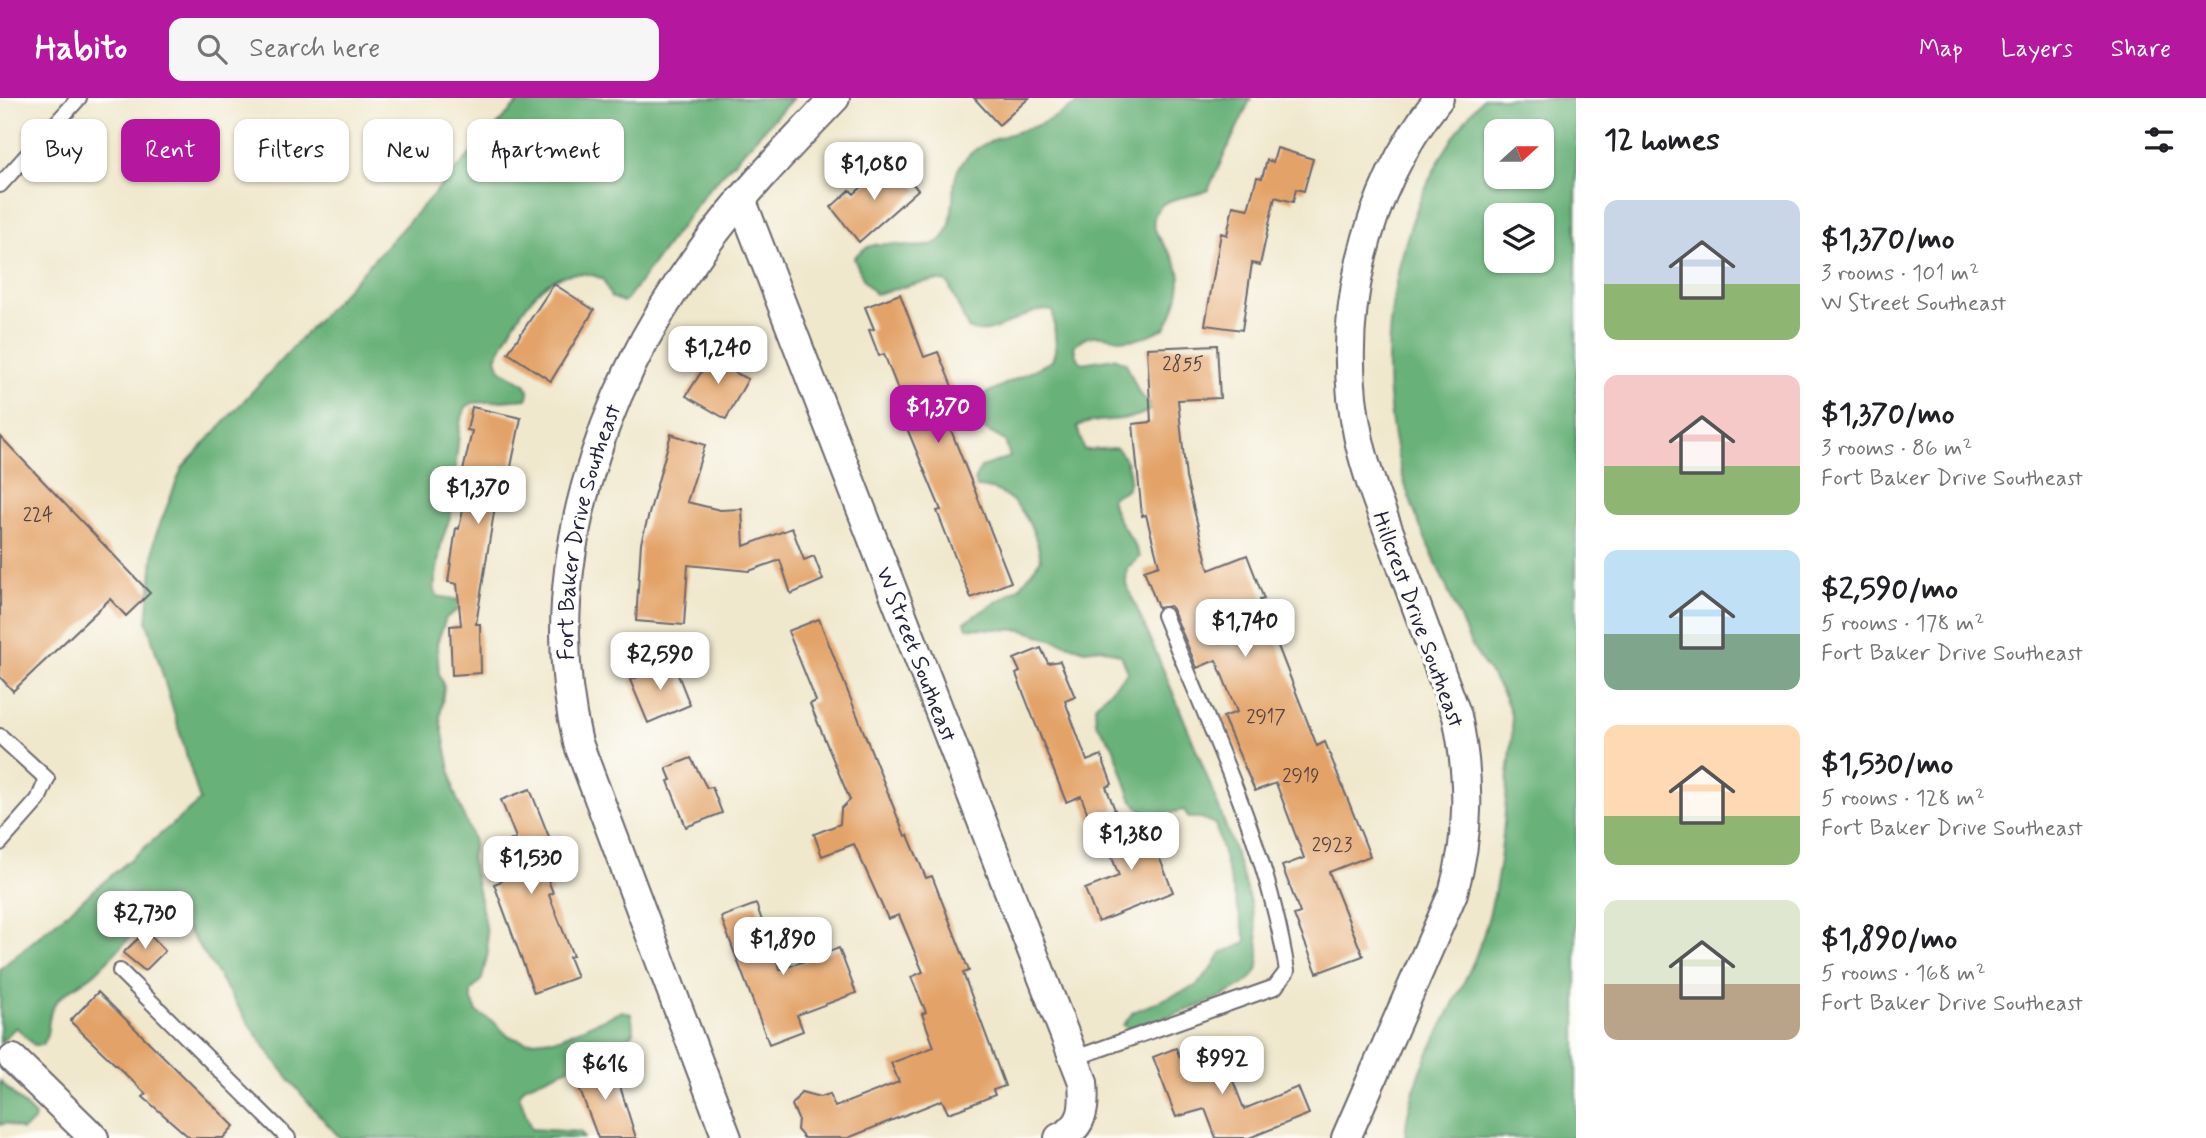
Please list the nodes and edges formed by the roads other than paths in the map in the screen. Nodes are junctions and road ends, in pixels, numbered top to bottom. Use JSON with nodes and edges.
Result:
{"nodes":[{"id":1,"x":79,"y":98,"type":"edge"},
{"id":2,"x":835,"y":98,"type":"edge"},
{"id":3,"x":1439,"y":98,"type":"edge"},
{"id":4,"x":0,"y":185,"type":"edge"},
{"id":5,"x":741,"y":199,"type":"junction"},
{"id":6,"x":1164,"y":615,"type":"dead end"},
{"id":7,"x":0,"y":736,"type":"edge"},
{"id":8,"x":0,"y":843,"type":"edge"},
{"id":9,"x":120,"y":971,"type":"dead end"},
{"id":10,"x":1074,"y":1058,"type":"junction"},
{"id":11,"x":13,"y":1059,"type":"dead end"},
{"id":12,"x":94,"y":1138,"type":"edge"},
{"id":13,"x":288,"y":1138,"type":"edge"},
{"id":14,"x":727,"y":1138,"type":"edge"},
{"id":15,"x":1059,"y":1138,"type":"edge"},
{"id":16,"x":1346,"y":1138,"type":"edge"}],
"edges":[{"from":1,"to":4,"type":"lane"},
{"from":2,"to":5,"type":"street","name":"Fort Baker Drive Southeast"},
{"from":3,"to":16,"type":"street","name":"Hillcrest Drive Southeast"},
{"from":5,"to":10,"type":"street","name":"W Street Southeast"},
{"from":5,"to":14,"type":"street","name":"Fort Baker Drive Southeast"},
{"from":6,"to":10,"type":"lane"},
{"from":7,"to":8,"type":"lane"},
{"from":9,"to":13,"type":"lane"},
{"from":10,"to":15,"type":"street","name":"W Street Southeast"},
{"from":11,"to":12,"type":"street"}]}
